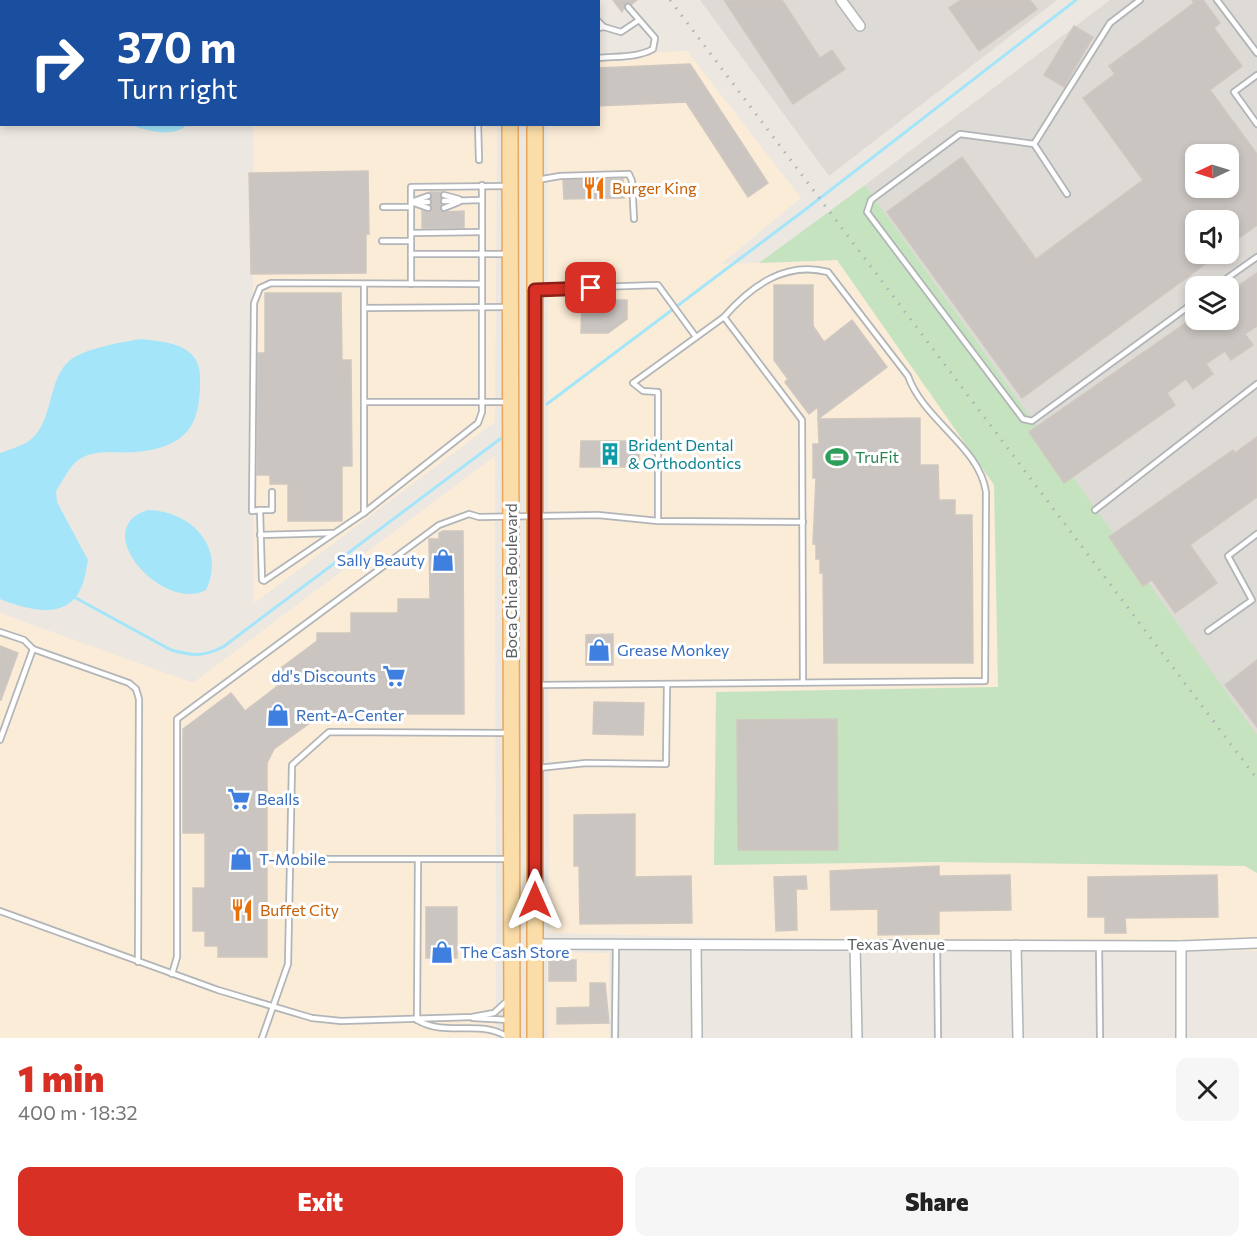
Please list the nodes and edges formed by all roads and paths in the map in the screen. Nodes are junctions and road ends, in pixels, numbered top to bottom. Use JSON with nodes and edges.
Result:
{"nodes":[{"id":1,"x":841,"y":0,"type":"edge"},
{"id":2,"x":1140,"y":0,"type":"edge"},
{"id":3,"x":1217,"y":0,"type":"edge"},
{"id":4,"x":628,"y":7,"type":"dead end"},
{"id":5,"x":639,"y":20,"type":"junction"},
{"id":6,"x":860,"y":26,"type":"dead end"},
{"id":7,"x":601,"y":27,"type":"edge"},
{"id":8,"x":1257,"y":53,"type":"edge"},
{"id":9,"x":600,"y":58,"type":"edge"},
{"id":10,"x":1257,"y":75,"type":"edge"},
{"id":11,"x":1257,"y":124,"type":"edge"},
{"id":12,"x":478,"y":126,"type":"edge"},
{"id":13,"x":510,"y":126,"type":"edge"},
{"id":14,"x":535,"y":126,"type":"edge"},
{"id":15,"x":1034,"y":144,"type":"junction"},
{"id":16,"x":479,"y":160,"type":"dead end"},
{"id":17,"x":535,"y":180,"type":"junction"},
{"id":18,"x":483,"y":185,"type":"junction"},
{"id":19,"x":510,"y":186,"type":"junction"},
{"id":20,"x":1067,"y":194,"type":"dead end"},
{"id":21,"x":444,"y":198,"type":"dead end"},
{"id":22,"x":464,"y":200,"type":"junction"},
{"id":23,"x":482,"y":200,"type":"junction"},
{"id":24,"x":411,"y":204,"type":"junction"},
{"id":25,"x":383,"y":207,"type":"dead end"},
{"id":26,"x":444,"y":207,"type":"dead end"},
{"id":27,"x":634,"y":219,"type":"dead end"},
{"id":28,"x":482,"y":232,"type":"junction"},
{"id":29,"x":411,"y":233,"type":"junction"},
{"id":30,"x":382,"y":241,"type":"dead end"},
{"id":31,"x":411,"y":241,"type":"junction"},
{"id":32,"x":411,"y":254,"type":"junction"},
{"id":33,"x":482,"y":254,"type":"junction"},
{"id":34,"x":510,"y":254,"type":"junction"},
{"id":35,"x":1257,"y":256,"type":"edge"},
{"id":36,"x":1230,"y":276,"type":"edge"},
{"id":37,"x":364,"y":284,"type":"junction"},
{"id":38,"x":411,"y":284,"type":"junction"},
{"id":39,"x":482,"y":284,"type":"junction"},
{"id":40,"x":535,"y":290,"type":"junction"},
{"id":41,"x":482,"y":307,"type":"junction"},
{"id":42,"x":511,"y":307,"type":"junction"},
{"id":43,"x":364,"y":308,"type":"junction"},
{"id":44,"x":1185,"y":309,"type":"edge"},
{"id":45,"x":724,"y":317,"type":"junction"},
{"id":46,"x":696,"y":337,"type":"junction"},
{"id":47,"x":1257,"y":384,"type":"edge"},
{"id":48,"x":364,"y":402,"type":"junction"},
{"id":49,"x":482,"y":402,"type":"junction"},
{"id":50,"x":511,"y":402,"type":"junction"},
{"id":51,"x":272,"y":492,"type":"dead end"},
{"id":52,"x":260,"y":510,"type":"junction"},
{"id":53,"x":1095,"y":510,"type":"dead end"},
{"id":54,"x":364,"y":513,"type":"junction"},
{"id":55,"x":511,"y":516,"type":"junction"},
{"id":56,"x":535,"y":516,"type":"junction"},
{"id":57,"x":658,"y":521,"type":"junction"},
{"id":58,"x":803,"y":522,"type":"junction"},
{"id":59,"x":334,"y":533,"type":"junction"},
{"id":60,"x":1257,"y":534,"type":"edge"},
{"id":61,"x":260,"y":535,"type":"junction"},
{"id":62,"x":1255,"y":602,"type":"edge"},
{"id":63,"x":1208,"y":631,"type":"dead end"},
{"id":64,"x":0,"y":632,"type":"edge"},
{"id":65,"x":33,"y":649,"type":"junction"},
{"id":66,"x":803,"y":682,"type":"junction"},
{"id":67,"x":667,"y":684,"type":"junction"},
{"id":68,"x":535,"y":685,"type":"junction"},
{"id":69,"x":512,"y":733,"type":"junction"},
{"id":70,"x":0,"y":740,"type":"edge"},
{"id":71,"x":535,"y":768,"type":"junction"},
{"id":72,"x":418,"y":859,"type":"junction"},
{"id":73,"x":512,"y":859,"type":"junction"},
{"id":74,"x":290,"y":860,"type":"junction"},
{"id":75,"x":0,"y":911,"type":"edge"},
{"id":76,"x":1257,"y":943,"type":"edge"},
{"id":77,"x":535,"y":944,"type":"junction"},
{"id":78,"x":855,"y":944,"type":"junction"},
{"id":79,"x":616,"y":945,"type":"junction"},
{"id":80,"x":696,"y":945,"type":"junction"},
{"id":81,"x":937,"y":945,"type":"junction"},
{"id":82,"x":1016,"y":945,"type":"junction"},
{"id":83,"x":1099,"y":945,"type":"junction"},
{"id":84,"x":1180,"y":945,"type":"junction"},
{"id":85,"x":138,"y":962,"type":"junction"},
{"id":86,"x":172,"y":974,"type":"junction"},
{"id":87,"x":512,"y":985,"type":"junction"},
{"id":88,"x":273,"y":1008,"type":"junction"},
{"id":89,"x":472,"y":1017,"type":"junction"},
{"id":90,"x":417,"y":1020,"type":"junction"},
{"id":91,"x":512,"y":1020,"type":"junction"},
{"id":92,"x":262,"y":1038,"type":"edge"},
{"id":93,"x":511,"y":1038,"type":"edge"},
{"id":94,"x":535,"y":1038,"type":"edge"},
{"id":95,"x":615,"y":1038,"type":"edge"},
{"id":96,"x":697,"y":1038,"type":"edge"},
{"id":97,"x":857,"y":1038,"type":"edge"},
{"id":98,"x":938,"y":1038,"type":"edge"},
{"id":99,"x":1018,"y":1038,"type":"edge"},
{"id":100,"x":1100,"y":1038,"type":"edge"},
{"id":101,"x":1181,"y":1038,"type":"edge"}],
"edges":[{"from":1,"to":6,"type":"street"},
{"from":2,"to":15,"type":"lane"},
{"from":3,"to":8,"type":"lane"},
{"from":4,"to":5,"type":"lane"},
{"from":5,"to":7,"type":"lane"},
{"from":5,"to":9,"type":"lane"},
{"from":10,"to":11,"type":"lane"},
{"from":12,"to":16,"type":"lane"},
{"from":13,"to":19,"type":"main road","name":"Boca Chica Boulevard"},
{"from":14,"to":17,"type":"main road","name":"Boca Chica Boulevard"},
{"from":15,"to":20,"type":"lane"},
{"from":15,"to":44,"type":"lane"},
{"from":17,"to":27,"type":"lane"},
{"from":17,"to":40,"type":"main road","name":"Boca Chica Boulevard"},
{"from":18,"to":19,"type":"lane"},
{"from":18,"to":23,"type":"lane"},
{"from":18,"to":24,"type":"lane"},
{"from":19,"to":34,"type":"main road","name":"Boca Chica Boulevard"},
{"from":21,"to":22,"type":"lane"},
{"from":22,"to":23,"type":"lane"},
{"from":22,"to":26,"type":"lane"},
{"from":23,"to":28,"type":"lane"},
{"from":24,"to":24,"type":"lane"},
{"from":24,"to":25,"type":"lane"},
{"from":24,"to":29,"type":"lane"},
{"from":28,"to":29,"type":"lane"},
{"from":28,"to":33,"type":"lane"},
{"from":29,"to":31,"type":"lane"},
{"from":30,"to":31,"type":"lane"},
{"from":31,"to":32,"type":"lane"},
{"from":32,"to":33,"type":"lane"},
{"from":32,"to":38,"type":"lane"},
{"from":33,"to":34,"type":"lane"},
{"from":33,"to":39,"type":"lane"},
{"from":34,"to":42,"type":"main road","name":"Boca Chica Boulevard"},
{"from":35,"to":36,"type":"lane"},
{"from":37,"to":38,"type":"lane"},
{"from":37,"to":43,"type":"lane"},
{"from":37,"to":52,"type":"lane"},
{"from":38,"to":39,"type":"lane"},
{"from":39,"to":41,"type":"lane"},
{"from":40,"to":46,"type":"lane"},
{"from":40,"to":56,"type":"main road","name":"Boca Chica Boulevard"},
{"from":41,"to":42,"type":"lane"},
{"from":41,"to":43,"type":"lane"},
{"from":41,"to":49,"type":"lane"},
{"from":42,"to":50,"type":"main road","name":"Boca Chica Boulevard"},
{"from":43,"to":48,"type":"lane"},
{"from":45,"to":46,"type":"lane"},
{"from":45,"to":58,"type":"lane"},
{"from":45,"to":66,"type":"lane"},
{"from":46,"to":57,"type":"lane"},
{"from":47,"to":53,"type":"lane"},
{"from":48,"to":49,"type":"lane"},
{"from":48,"to":54,"type":"lane"},
{"from":49,"to":50,"type":"lane"},
{"from":49,"to":54,"type":"lane"},
{"from":50,"to":55,"type":"main road","name":"Boca Chica Boulevard"},
{"from":51,"to":52,"type":"lane"},
{"from":52,"to":61,"type":"lane"},
{"from":54,"to":59,"type":"lane"},
{"from":55,"to":56,"type":"lane"},
{"from":55,"to":69,"type":"main road","name":"Boca Chica Boulevard"},
{"from":55,"to":86,"type":"lane"},
{"from":56,"to":57,"type":"lane"},
{"from":56,"to":68,"type":"main road","name":"Boca Chica Boulevard"},
{"from":57,"to":58,"type":"lane"},
{"from":58,"to":66,"type":"lane"},
{"from":59,"to":61,"type":"lane"},
{"from":59,"to":61,"type":"lane"},
{"from":60,"to":62,"type":"lane"},
{"from":62,"to":63,"type":"lane"},
{"from":64,"to":65,"type":"lane"},
{"from":65,"to":70,"type":"lane"},
{"from":65,"to":85,"type":"lane"},
{"from":66,"to":67,"type":"lane"},
{"from":67,"to":68,"type":"lane"},
{"from":67,"to":71,"type":"lane"},
{"from":68,"to":71,"type":"main road","name":"Boca Chica Boulevard"},
{"from":69,"to":73,"type":"main road","name":"Boca Chica Boulevard"},
{"from":69,"to":74,"type":"lane"},
{"from":71,"to":77,"type":"main road","name":"Boca Chica Boulevard"},
{"from":72,"to":73,"type":"lane"},
{"from":72,"to":74,"type":"lane"},
{"from":72,"to":90,"type":"lane"},
{"from":73,"to":87,"type":"main road","name":"Boca Chica Boulevard"},
{"from":74,"to":88,"type":"lane"},
{"from":75,"to":85,"type":"lane"},
{"from":76,"to":84,"type":"street","name":"Texas Avenue"},
{"from":77,"to":79,"type":"street","name":"Texas Avenue"},
{"from":77,"to":94,"type":"main road","name":"Boca Chica Boulevard"},
{"from":78,"to":80,"type":"street","name":"Texas Avenue"},
{"from":78,"to":81,"type":"street","name":"Texas Avenue"},
{"from":78,"to":97,"type":"street"},
{"from":79,"to":80,"type":"street","name":"Texas Avenue"},
{"from":79,"to":95,"type":"lane"},
{"from":80,"to":96,"type":"street"},
{"from":81,"to":82,"type":"street","name":"Texas Avenue"},
{"from":81,"to":98,"type":"lane"},
{"from":82,"to":83,"type":"street","name":"Texas Avenue"},
{"from":82,"to":99,"type":"street"},
{"from":83,"to":84,"type":"street","name":"Texas Avenue"},
{"from":83,"to":100,"type":"lane"},
{"from":84,"to":101,"type":"street"},
{"from":85,"to":86,"type":"lane"},
{"from":86,"to":88,"type":"lane"},
{"from":87,"to":89,"type":"lane"},
{"from":87,"to":91,"type":"main road","name":"Boca Chica Boulevard"},
{"from":88,"to":90,"type":"lane"},
{"from":88,"to":92,"type":"lane"},
{"from":89,"to":90,"type":"lane"},
{"from":89,"to":91,"type":"lane"},
{"from":90,"to":93,"type":"lane"},
{"from":91,"to":93,"type":"main road","name":"Boca Chica Boulevard"}]}
